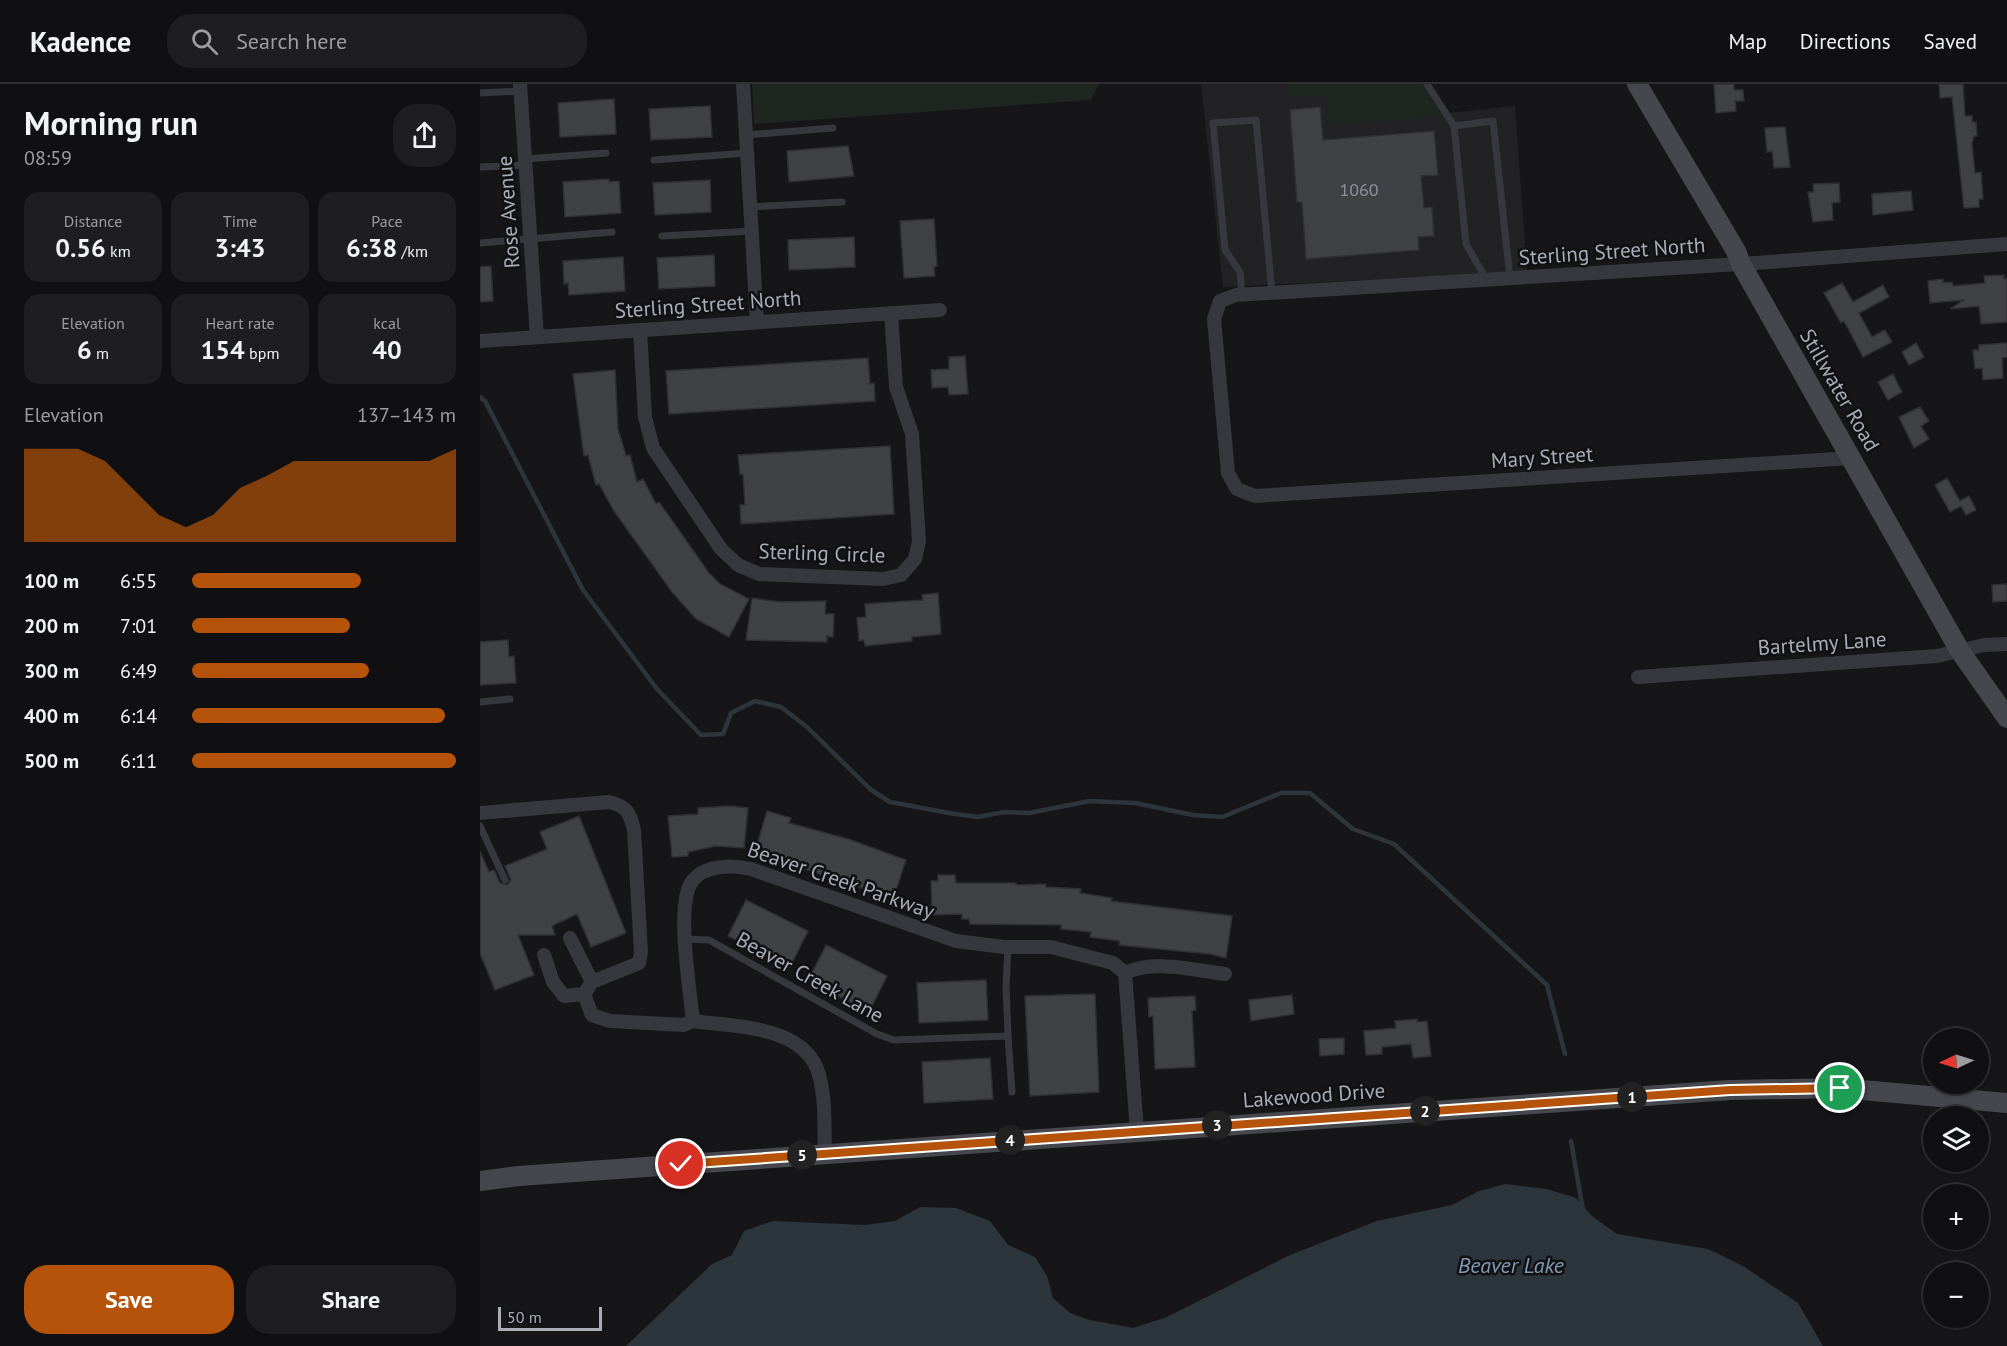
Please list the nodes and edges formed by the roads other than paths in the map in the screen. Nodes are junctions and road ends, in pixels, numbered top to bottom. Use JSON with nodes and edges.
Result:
{"nodes":[{"id":1,"x":743,"y":84,"type":"edge"},
{"id":2,"x":1427,"y":84,"type":"edge"},
{"id":3,"x":1637,"y":84,"type":"edge"},
{"id":4,"x":520,"y":87,"type":"edge"},
{"id":5,"x":480,"y":93,"type":"edge"},
{"id":6,"x":1454,"y":126,"type":"junction"},
{"id":7,"x":833,"y":128,"type":"dead end"},
{"id":8,"x":746,"y":135,"type":"junction"},
{"id":9,"x":606,"y":153,"type":"dead end"},
{"id":10,"x":747,"y":153,"type":"junction"},
{"id":11,"x":654,"y":160,"type":"dead end"},
{"id":12,"x":525,"y":162,"type":"junction"},
{"id":13,"x":480,"y":167,"type":"edge"},
{"id":14,"x":842,"y":202,"type":"dead end"},
{"id":15,"x":750,"y":207,"type":"junction"},
{"id":16,"x":752,"y":231,"type":"junction"},
{"id":17,"x":612,"y":232,"type":"dead end"},
{"id":18,"x":662,"y":236,"type":"dead end"},
{"id":19,"x":531,"y":239,"type":"junction"},
{"id":20,"x":480,"y":243,"type":"edge"},
{"id":21,"x":2007,"y":244,"type":"edge"},
{"id":22,"x":1741,"y":264,"type":"junction"},
{"id":23,"x":1509,"y":278,"type":"junction"},
{"id":24,"x":1486,"y":279,"type":"junction"},
{"id":25,"x":1272,"y":293,"type":"junction"},
{"id":26,"x":1242,"y":295,"type":"junction"},
{"id":27,"x":940,"y":310,"type":"dead end"},
{"id":28,"x":891,"y":313,"type":"junction"},
{"id":29,"x":757,"y":322,"type":"junction"},
{"id":30,"x":640,"y":330,"type":"junction"},
{"id":31,"x":537,"y":337,"type":"junction"},
{"id":32,"x":480,"y":340,"type":"edge"},
{"id":33,"x":1851,"y":458,"type":"junction"},
{"id":34,"x":1238,"y":489,"type":"joint"},
{"id":35,"x":2007,"y":644,"type":"edge"},
{"id":36,"x":1960,"y":651,"type":"junction"},
{"id":37,"x":1638,"y":677,"type":"dead end"},
{"id":38,"x":510,"y":699,"type":"dead end"},
{"id":39,"x":480,"y":702,"type":"edge"},
{"id":40,"x":2007,"y":718,"type":"edge"},
{"id":41,"x":480,"y":813,"type":"edge"},
{"id":42,"x":480,"y":826,"type":"edge"},
{"id":43,"x":505,"y":880,"type":"dead end"},
{"id":44,"x":570,"y":938,"type":"dead end"},
{"id":45,"x":686,"y":939,"type":"junction"},
{"id":46,"x":1008,"y":947,"type":"junction"},
{"id":47,"x":544,"y":955,"type":"dead end"},
{"id":48,"x":1125,"y":973,"type":"junction"},
{"id":49,"x":1225,"y":974,"type":"dead end"},
{"id":50,"x":588,"y":988,"type":"junction"},
{"id":51,"x":693,"y":1021,"type":"junction"},
{"id":52,"x":1008,"y":1036,"type":"junction"},
{"id":53,"x":1012,"y":1092,"type":"dead end"},
{"id":54,"x":2007,"y":1103,"type":"edge"},
{"id":55,"x":1137,"y":1131,"type":"junction"},
{"id":56,"x":825,"y":1153,"type":"junction"},
{"id":57,"x":480,"y":1181,"type":"edge"}],
"edges":[{"from":1,"to":8,"type":"street"},
{"from":2,"to":6,"type":"lane"},
{"from":3,"to":22,"type":"street","name":"Stillwater Road"},
{"from":4,"to":5,"type":"lane"},
{"from":4,"to":12,"type":"street","name":"Rose Avenue"},
{"from":6,"to":23,"type":"lane"},
{"from":6,"to":24,"type":"lane"},
{"from":7,"to":8,"type":"lane"},
{"from":8,"to":10,"type":"street"},
{"from":9,"to":12,"type":"lane"},
{"from":10,"to":11,"type":"lane"},
{"from":10,"to":15,"type":"street"},
{"from":12,"to":13,"type":"lane"},
{"from":12,"to":19,"type":"street","name":"Rose Avenue"},
{"from":14,"to":15,"type":"lane"},
{"from":15,"to":16,"type":"street"},
{"from":16,"to":18,"type":"lane"},
{"from":16,"to":29,"type":"street"},
{"from":17,"to":19,"type":"lane"},
{"from":19,"to":20,"type":"lane"},
{"from":19,"to":31,"type":"street","name":"Rose Avenue"},
{"from":21,"to":22,"type":"street","name":"Sterling Street North"},
{"from":22,"to":23,"type":"street","name":"Sterling Street North"},
{"from":22,"to":33,"type":"street","name":"Stillwater Road"},
{"from":23,"to":24,"type":"street","name":"Sterling Street North"},
{"from":24,"to":25,"type":"street","name":"Sterling Street North"},
{"from":25,"to":26,"type":"street","name":"Sterling Street North"},
{"from":25,"to":26,"type":"lane"},
{"from":26,"to":34,"type":"street","name":"Sterling Street North"},
{"from":27,"to":28,"type":"street","name":"Sterling Street North"},
{"from":28,"to":29,"type":"street","name":"Sterling Street North"},
{"from":28,"to":30,"type":"street","name":"Sterling Circle"},
{"from":29,"to":30,"type":"street","name":"Sterling Street North"},
{"from":30,"to":31,"type":"street","name":"Sterling Street North"},
{"from":31,"to":32,"type":"street","name":"Sterling Street North"},
{"from":33,"to":34,"type":"street","name":"Mary Street"},
{"from":33,"to":36,"type":"street","name":"Stillwater Road"},
{"from":35,"to":36,"type":"street","name":"Bartelmy Lane"},
{"from":36,"to":37,"type":"street","name":"Bartelmy Lane"},
{"from":36,"to":40,"type":"street","name":"Stillwater Road"},
{"from":38,"to":39,"type":"lane"},
{"from":41,"to":50,"type":"street"},
{"from":42,"to":43,"type":"lane"},
{"from":44,"to":50,"type":"street"},
{"from":45,"to":46,"type":"street","name":"Beaver Creek Parkway"},
{"from":45,"to":51,"type":"street","name":"Beaver Creek Parkway"},
{"from":45,"to":52,"type":"lane","name":"Beaver Creek Lane"},
{"from":46,"to":48,"type":"street","name":"Beaver Creek Parkway"},
{"from":46,"to":52,"type":"lane"},
{"from":47,"to":50,"type":"street"},
{"from":48,"to":49,"type":"street"},
{"from":48,"to":55,"type":"street"},
{"from":50,"to":51,"type":"street"},
{"from":51,"to":56,"type":"street"},
{"from":52,"to":53,"type":"lane"},
{"from":54,"to":55,"type":"street","name":"Lakewood Drive"},
{"from":55,"to":56,"type":"street","name":"Lakewood Drive"},
{"from":56,"to":57,"type":"street","name":"Lakewood Drive"}]}
